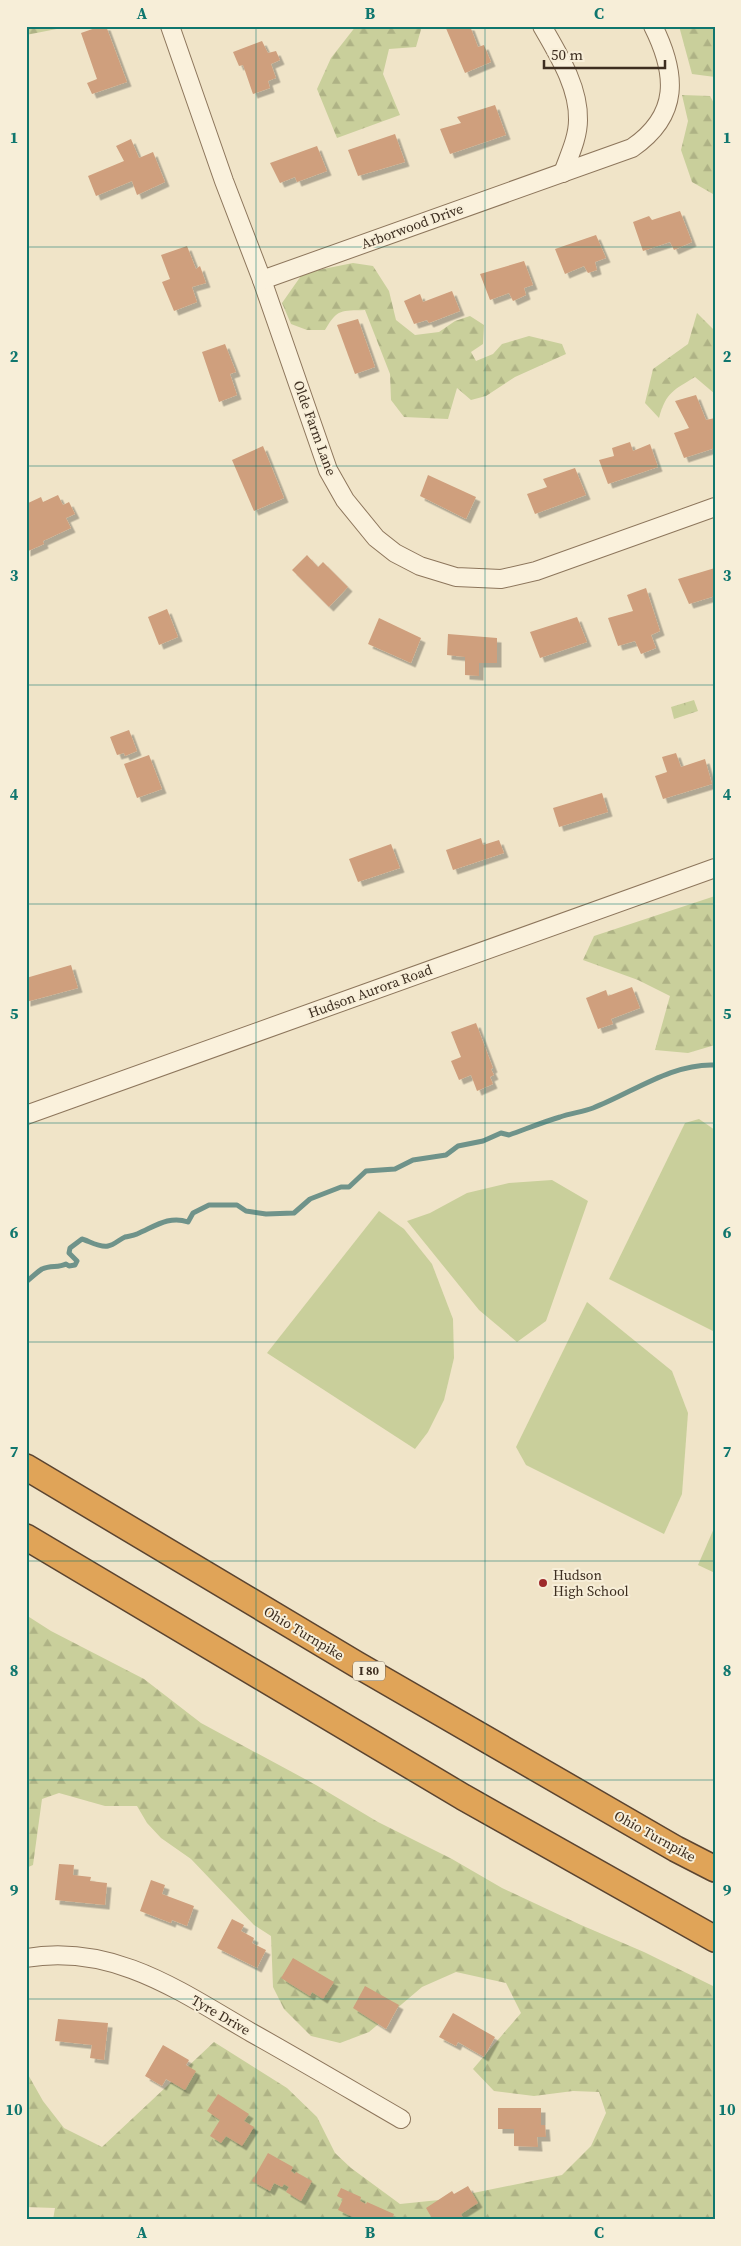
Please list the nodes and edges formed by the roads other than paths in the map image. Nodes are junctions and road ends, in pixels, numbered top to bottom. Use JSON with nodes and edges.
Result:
{"nodes":[{"id":1,"x":170,"y":26,"type":"edge"},
{"id":2,"x":542,"y":26,"type":"edge"},
{"id":3,"x":652,"y":26,"type":"edge"},
{"id":4,"x":563,"y":173,"type":"junction"},
{"id":5,"x":262,"y":280,"type":"junction"},
{"id":6,"x":715,"y":507,"type":"edge"},
{"id":7,"x":715,"y":868,"type":"edge"},
{"id":8,"x":26,"y":1115,"type":"edge"},
{"id":9,"x":26,"y":1466,"type":"edge"},
{"id":10,"x":26,"y":1537,"type":"edge"},
{"id":11,"x":715,"y":1870,"type":"edge"},
{"id":12,"x":715,"y":1940,"type":"edge"},
{"id":13,"x":26,"y":1958,"type":"edge"},
{"id":14,"x":401,"y":2118,"type":"dead end"}],
"edges":[{"from":1,"to":5,"type":"street","name":"Olde Farm Lane"},
{"from":2,"to":4,"type":"street"},
{"from":3,"to":4,"type":"street","name":"Arborwood Drive"},
{"from":4,"to":5,"type":"street","name":"Arborwood Drive"},
{"from":5,"to":6,"type":"street","name":"Olde Farm Lane"},
{"from":7,"to":8,"type":"street","name":"Hudson Aurora Road"},
{"from":9,"to":11,"type":"highway","name":"Ohio Turnpike","number":"I 80"},
{"from":10,"to":12,"type":"highway"},
{"from":13,"to":14,"type":"street","name":"Tyre Drive"}]}
